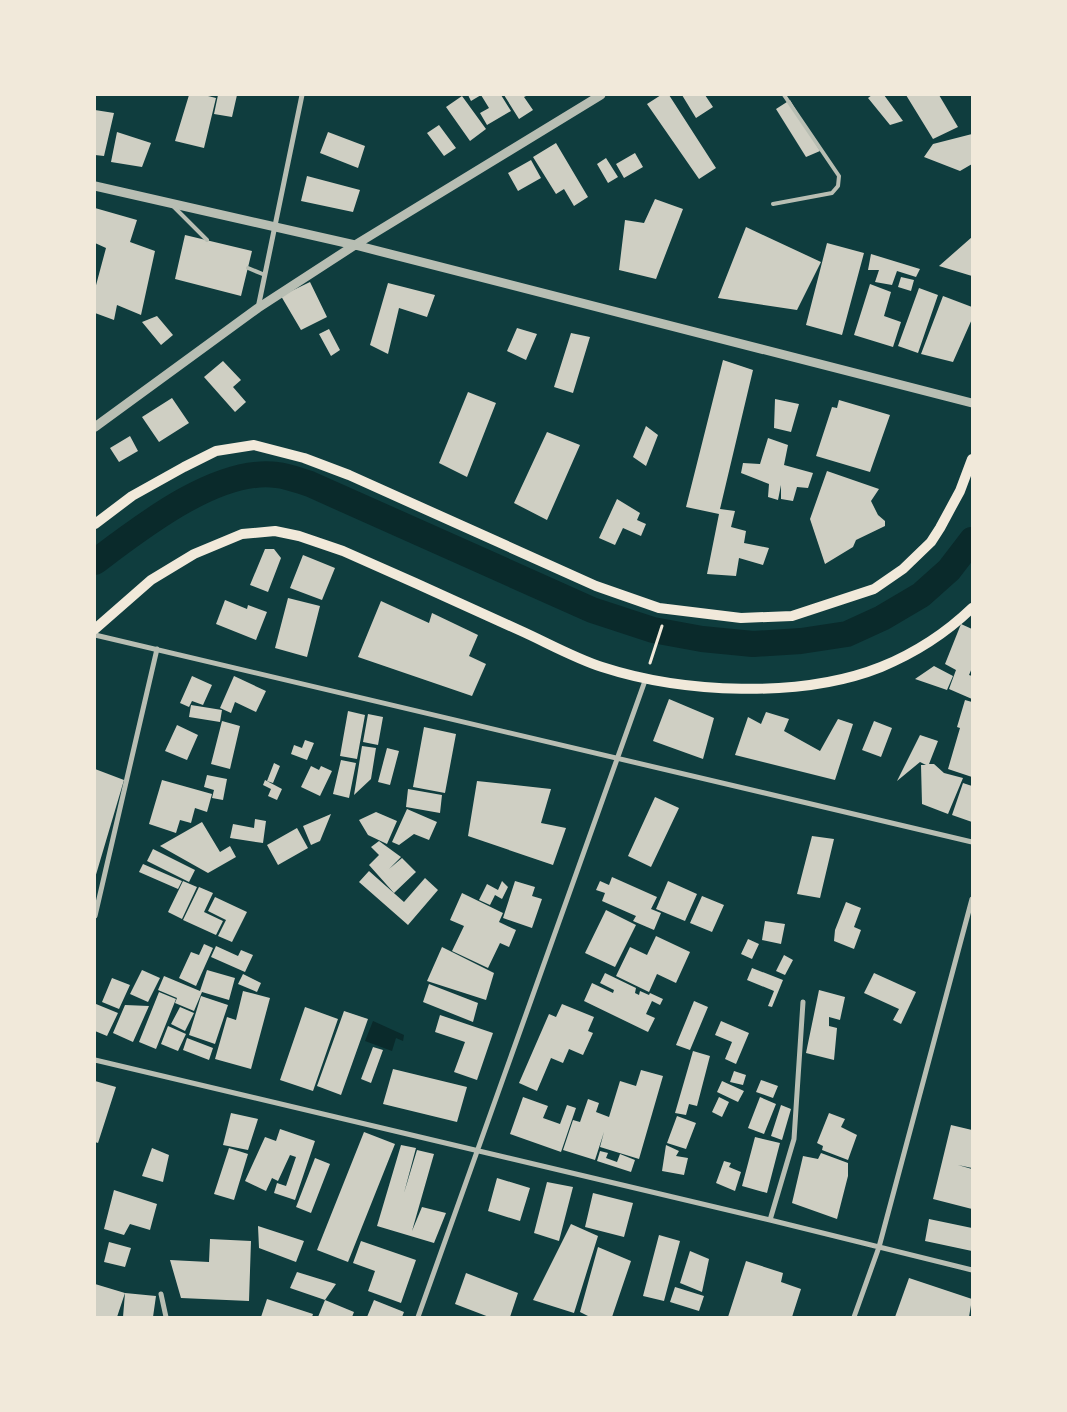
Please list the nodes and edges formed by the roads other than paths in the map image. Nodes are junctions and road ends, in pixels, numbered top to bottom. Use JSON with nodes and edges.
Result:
{"nodes":[{"id":1,"x":302,"y":95,"type":"edge"},
{"id":2,"x":600,"y":95,"type":"edge"},
{"id":3,"x":784,"y":95,"type":"edge"},
{"id":4,"x":95,"y":186,"type":"edge"},
{"id":5,"x":171,"y":203,"type":"junction"},
{"id":6,"x":773,"y":204,"type":"dead end"},
{"id":7,"x":274,"y":226,"type":"junction"},
{"id":8,"x":207,"y":240,"type":"dead end"},
{"id":9,"x":355,"y":245,"type":"junction"},
{"id":10,"x":248,"y":268,"type":"dead end"},
{"id":11,"x":265,"y":275,"type":"junction"},
{"id":12,"x":258,"y":308,"type":"junction"},
{"id":13,"x":972,"y":404,"type":"edge"},
{"id":14,"x":95,"y":426,"type":"edge"},
{"id":15,"x":972,"y":459,"type":"edge"},
{"id":16,"x":95,"y":524,"type":"edge"},
{"id":17,"x":972,"y":608,"type":"edge"},
{"id":18,"x":95,"y":628,"type":"edge"},
{"id":19,"x":95,"y":635,"type":"edge"},
{"id":20,"x":157,"y":649,"type":"junction"},
{"id":21,"x":646,"y":678,"type":"junction"},
{"id":22,"x":618,"y":758,"type":"junction"},
{"id":23,"x":972,"y":842,"type":"edge"},
{"id":24,"x":972,"y":899,"type":"edge"},
{"id":25,"x":95,"y":916,"type":"edge"},
{"id":26,"x":803,"y":1002,"type":"dead end"},
{"id":27,"x":95,"y":1060,"type":"edge"},
{"id":28,"x":477,"y":1151,"type":"junction"},
{"id":29,"x":770,"y":1220,"type":"junction"},
{"id":30,"x":879,"y":1246,"type":"junction"},
{"id":31,"x":972,"y":1270,"type":"edge"},
{"id":32,"x":161,"y":1294,"type":"dead end"},
{"id":33,"x":166,"y":1317,"type":"edge"},
{"id":34,"x":418,"y":1317,"type":"edge"},
{"id":35,"x":854,"y":1317,"type":"edge"}],
"edges":[{"from":1,"to":7,"type":"street"},
{"from":2,"to":9,"type":"street"},
{"from":3,"to":6,"type":"lane"},
{"from":4,"to":5,"type":"street"},
{"from":5,"to":7,"type":"street"},
{"from":5,"to":8,"type":"lane"},
{"from":7,"to":9,"type":"street"},
{"from":7,"to":11,"type":"street"},
{"from":9,"to":12,"type":"street"},
{"from":9,"to":13,"type":"street"},
{"from":10,"to":11,"type":"lane"},
{"from":11,"to":12,"type":"street"},
{"from":12,"to":14,"type":"street"},
{"from":15,"to":16,"type":"main road"},
{"from":17,"to":21,"type":"main road"},
{"from":18,"to":21,"type":"main road"},
{"from":19,"to":20,"type":"street"},
{"from":20,"to":22,"type":"street"},
{"from":20,"to":25,"type":"street"},
{"from":21,"to":22,"type":"street"},
{"from":22,"to":23,"type":"street"},
{"from":22,"to":28,"type":"street"},
{"from":24,"to":30,"type":"street"},
{"from":26,"to":29,"type":"street"},
{"from":27,"to":28,"type":"street"},
{"from":28,"to":29,"type":"street"},
{"from":28,"to":34,"type":"street"},
{"from":29,"to":30,"type":"street"},
{"from":30,"to":31,"type":"street"},
{"from":30,"to":35,"type":"street"},
{"from":32,"to":33,"type":"street"}]}
